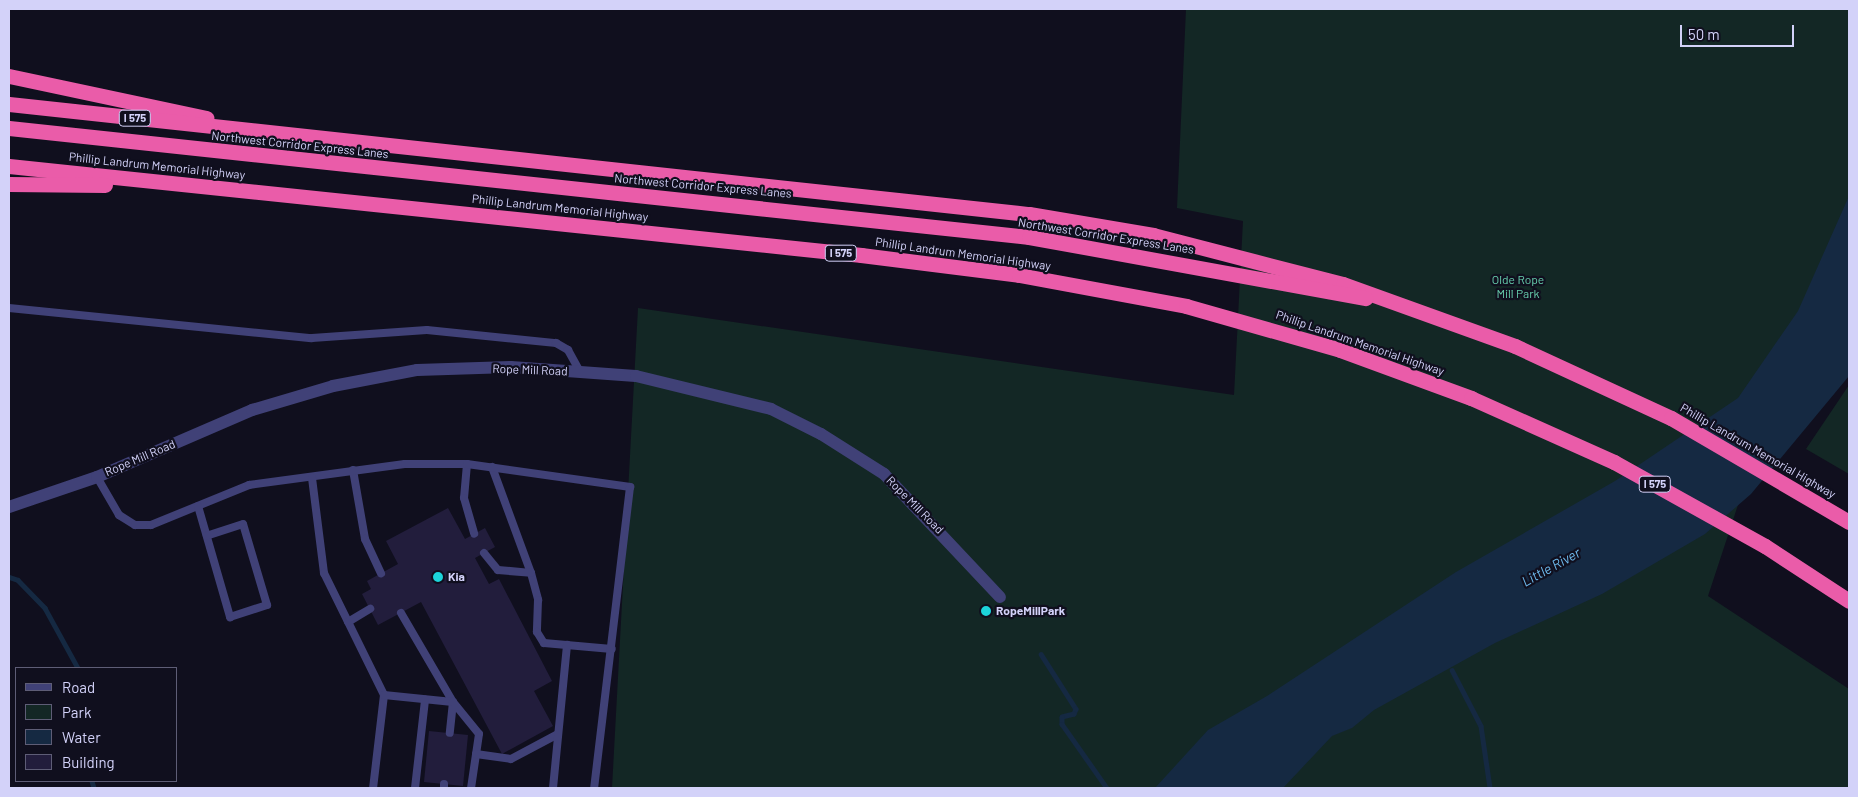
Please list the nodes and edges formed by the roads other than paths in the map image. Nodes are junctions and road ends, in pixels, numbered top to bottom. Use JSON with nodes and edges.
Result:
{"nodes":[{"id":1,"x":9,"y":76,"type":"edge"},
{"id":2,"x":9,"y":104,"type":"edge"},
{"id":3,"x":9,"y":128,"type":"edge"},
{"id":4,"x":262,"y":132,"type":"junction"},
{"id":5,"x":9,"y":166,"type":"edge"},
{"id":6,"x":9,"y":184,"type":"edge"},
{"id":7,"x":196,"y":186,"type":"junction"},
{"id":8,"x":1390,"y":299,"type":"junction"},
{"id":9,"x":9,"y":308,"type":"edge"},
{"id":10,"x":580,"y":372,"type":"junction"},
{"id":11,"x":467,"y":464,"type":"junction"},
{"id":12,"x":492,"y":467,"type":"junction"},
{"id":13,"x":353,"y":470,"type":"junction"},
{"id":14,"x":97,"y":477,"type":"junction"},
{"id":15,"x":312,"y":478,"type":"junction"},
{"id":16,"x":198,"y":506,"type":"junction"},
{"id":17,"x":9,"y":508,"type":"edge"},
{"id":18,"x":1849,"y":522,"type":"edge"},
{"id":19,"x":474,"y":534,"type":"dead end"},
{"id":20,"x":207,"y":536,"type":"junction"},
{"id":21,"x":484,"y":553,"type":"dead end"},
{"id":22,"x":381,"y":573,"type":"dead end"},
{"id":23,"x":531,"y":573,"type":"junction"},
{"id":24,"x":1000,"y":597,"type":"dead end"},
{"id":25,"x":1849,"y":601,"type":"edge"},
{"id":26,"x":370,"y":609,"type":"dead end"},
{"id":27,"x":401,"y":613,"type":"dead end"},
{"id":28,"x":348,"y":622,"type":"junction"},
{"id":29,"x":567,"y":645,"type":"junction"},
{"id":30,"x":612,"y":649,"type":"junction"},
{"id":31,"x":384,"y":695,"type":"junction"},
{"id":32,"x":425,"y":700,"type":"junction"},
{"id":33,"x":453,"y":702,"type":"junction"},
{"id":34,"x":450,"y":733,"type":"dead end"},
{"id":35,"x":558,"y":734,"type":"junction"},
{"id":36,"x":476,"y":754,"type":"junction"},
{"id":37,"x":373,"y":788,"type":"edge"},
{"id":38,"x":416,"y":788,"type":"edge"},
{"id":39,"x":472,"y":788,"type":"edge"},
{"id":40,"x":553,"y":788,"type":"edge"},
{"id":41,"x":594,"y":788,"type":"edge"}],
"edges":[{"from":1,"to":4,"type":"highway"},
{"from":2,"to":4,"type":"highway","name":"Phillip Landrum Memorial Highway","number":"I 575"},
{"from":3,"to":8,"type":"highway","name":"Northwest Corridor Express Lanes"},
{"from":4,"to":8,"type":"highway","name":"Phillip Landrum Memorial Highway","number":"I 575"},
{"from":5,"to":7,"type":"highway","name":"Phillip Landrum Memorial Highway","number":"I 575"},
{"from":6,"to":7,"type":"highway"},
{"from":7,"to":25,"type":"highway","name":"Phillip Landrum Memorial Highway","number":"I 575"},
{"from":8,"to":18,"type":"highway","name":"Phillip Landrum Memorial Highway","number":"I 575"},
{"from":9,"to":10,"type":"lane"},
{"from":10,"to":14,"type":"street","name":"Rope Mill Road"},
{"from":10,"to":24,"type":"street","name":"Rope Mill Road"},
{"from":11,"to":12,"type":"lane"},
{"from":11,"to":13,"type":"lane"},
{"from":11,"to":19,"type":"lane"},
{"from":12,"to":23,"type":"lane"},
{"from":12,"to":30,"type":"lane"},
{"from":13,"to":15,"type":"lane"},
{"from":13,"to":22,"type":"lane"},
{"from":14,"to":16,"type":"lane"},
{"from":14,"to":17,"type":"street","name":"Rope Mill Road"},
{"from":15,"to":16,"type":"lane"},
{"from":15,"to":28,"type":"lane"},
{"from":16,"to":20,"type":"lane"},
{"from":20,"to":20,"type":"lane"},
{"from":21,"to":23,"type":"lane"},
{"from":23,"to":29,"type":"lane"},
{"from":26,"to":28,"type":"lane"},
{"from":27,"to":33,"type":"lane"},
{"from":28,"to":31,"type":"lane"},
{"from":29,"to":30,"type":"lane"},
{"from":29,"to":35,"type":"lane"},
{"from":30,"to":41,"type":"lane"},
{"from":31,"to":32,"type":"lane"},
{"from":31,"to":37,"type":"lane"},
{"from":32,"to":33,"type":"lane"},
{"from":32,"to":38,"type":"lane"},
{"from":33,"to":34,"type":"lane"},
{"from":33,"to":36,"type":"lane"},
{"from":35,"to":36,"type":"lane"},
{"from":35,"to":40,"type":"lane"},
{"from":36,"to":39,"type":"lane"}]}
